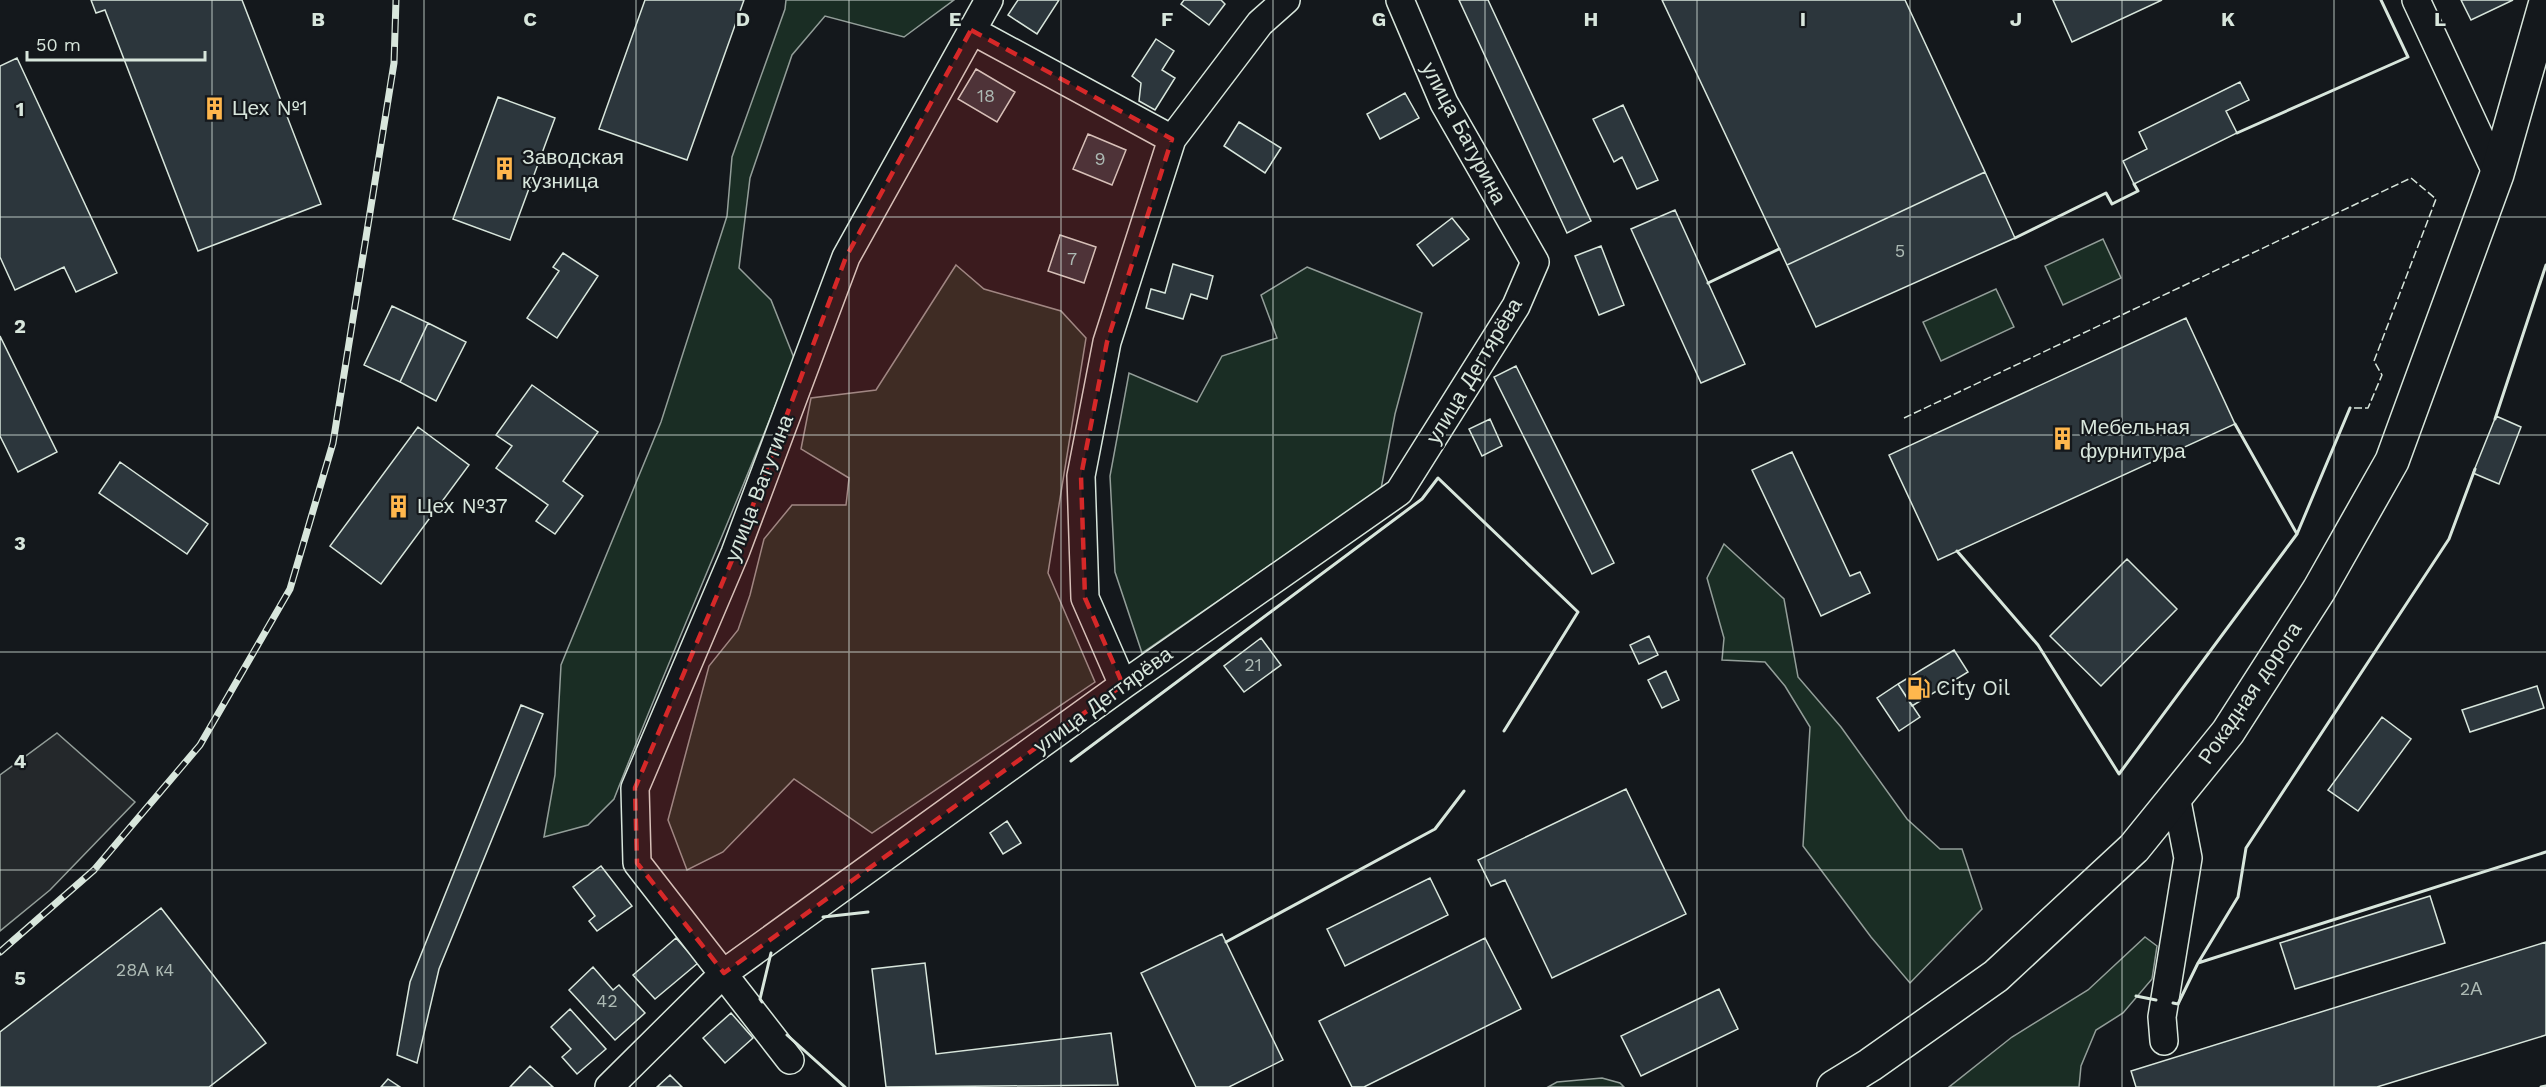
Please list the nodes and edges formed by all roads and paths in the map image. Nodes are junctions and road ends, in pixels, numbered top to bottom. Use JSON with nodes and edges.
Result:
{"nodes":[{"id":1,"x":988,"y":0,"type":"edge"},
{"id":2,"x":1287,"y":0,"type":"edge"},
{"id":3,"x":1400,"y":0,"type":"edge"},
{"id":4,"x":2416,"y":0,"type":"edge"},
{"id":5,"x":2546,"y":2,"type":"edge"},
{"id":6,"x":971,"y":30,"type":"junction"},
{"id":7,"x":1172,"y":140,"type":"junction"},
{"id":8,"x":2497,"y":174,"type":"junction"},
{"id":9,"x":1535,"y":262,"type":"joint"},
{"id":10,"x":1123,"y":686,"type":"junction"},
{"id":11,"x":2176,"y":796,"type":"junction"},
{"id":12,"x":724,"y":973,"type":"junction"},
{"id":13,"x":2164,"y":1041,"type":"dead end"},
{"id":14,"x":790,"y":1060,"type":"dead end"},
{"id":15,"x":609,"y":1087,"type":"edge"},
{"id":16,"x":1834,"y":1087,"type":"edge"}],
"edges":[{"from":1,"to":6,"type":"street","name":"улица Ватутина"},
{"from":2,"to":7,"type":"street"},
{"from":3,"to":9,"type":"street","name":"улица Батурина"},
{"from":4,"to":8,"type":"street"},
{"from":5,"to":8,"type":"main road","name":"Рокадная дорога"},
{"from":6,"to":7,"type":"street"},
{"from":6,"to":12,"type":"street","name":"улица Ватутина"},
{"from":7,"to":10,"type":"street"},
{"from":8,"to":11,"type":"main road","name":"Рокадная дорога"},
{"from":9,"to":10,"type":"street","name":"улица Дегтярёва"},
{"from":10,"to":12,"type":"street","name":"улица Дегтярёва"},
{"from":11,"to":13,"type":"street"},
{"from":11,"to":16,"type":"main road","name":"Рокадная дорога"},
{"from":12,"to":14,"type":"street","name":"улица Ватутина"},
{"from":12,"to":15,"type":"street","name":"улица Дегтярёва"}]}
